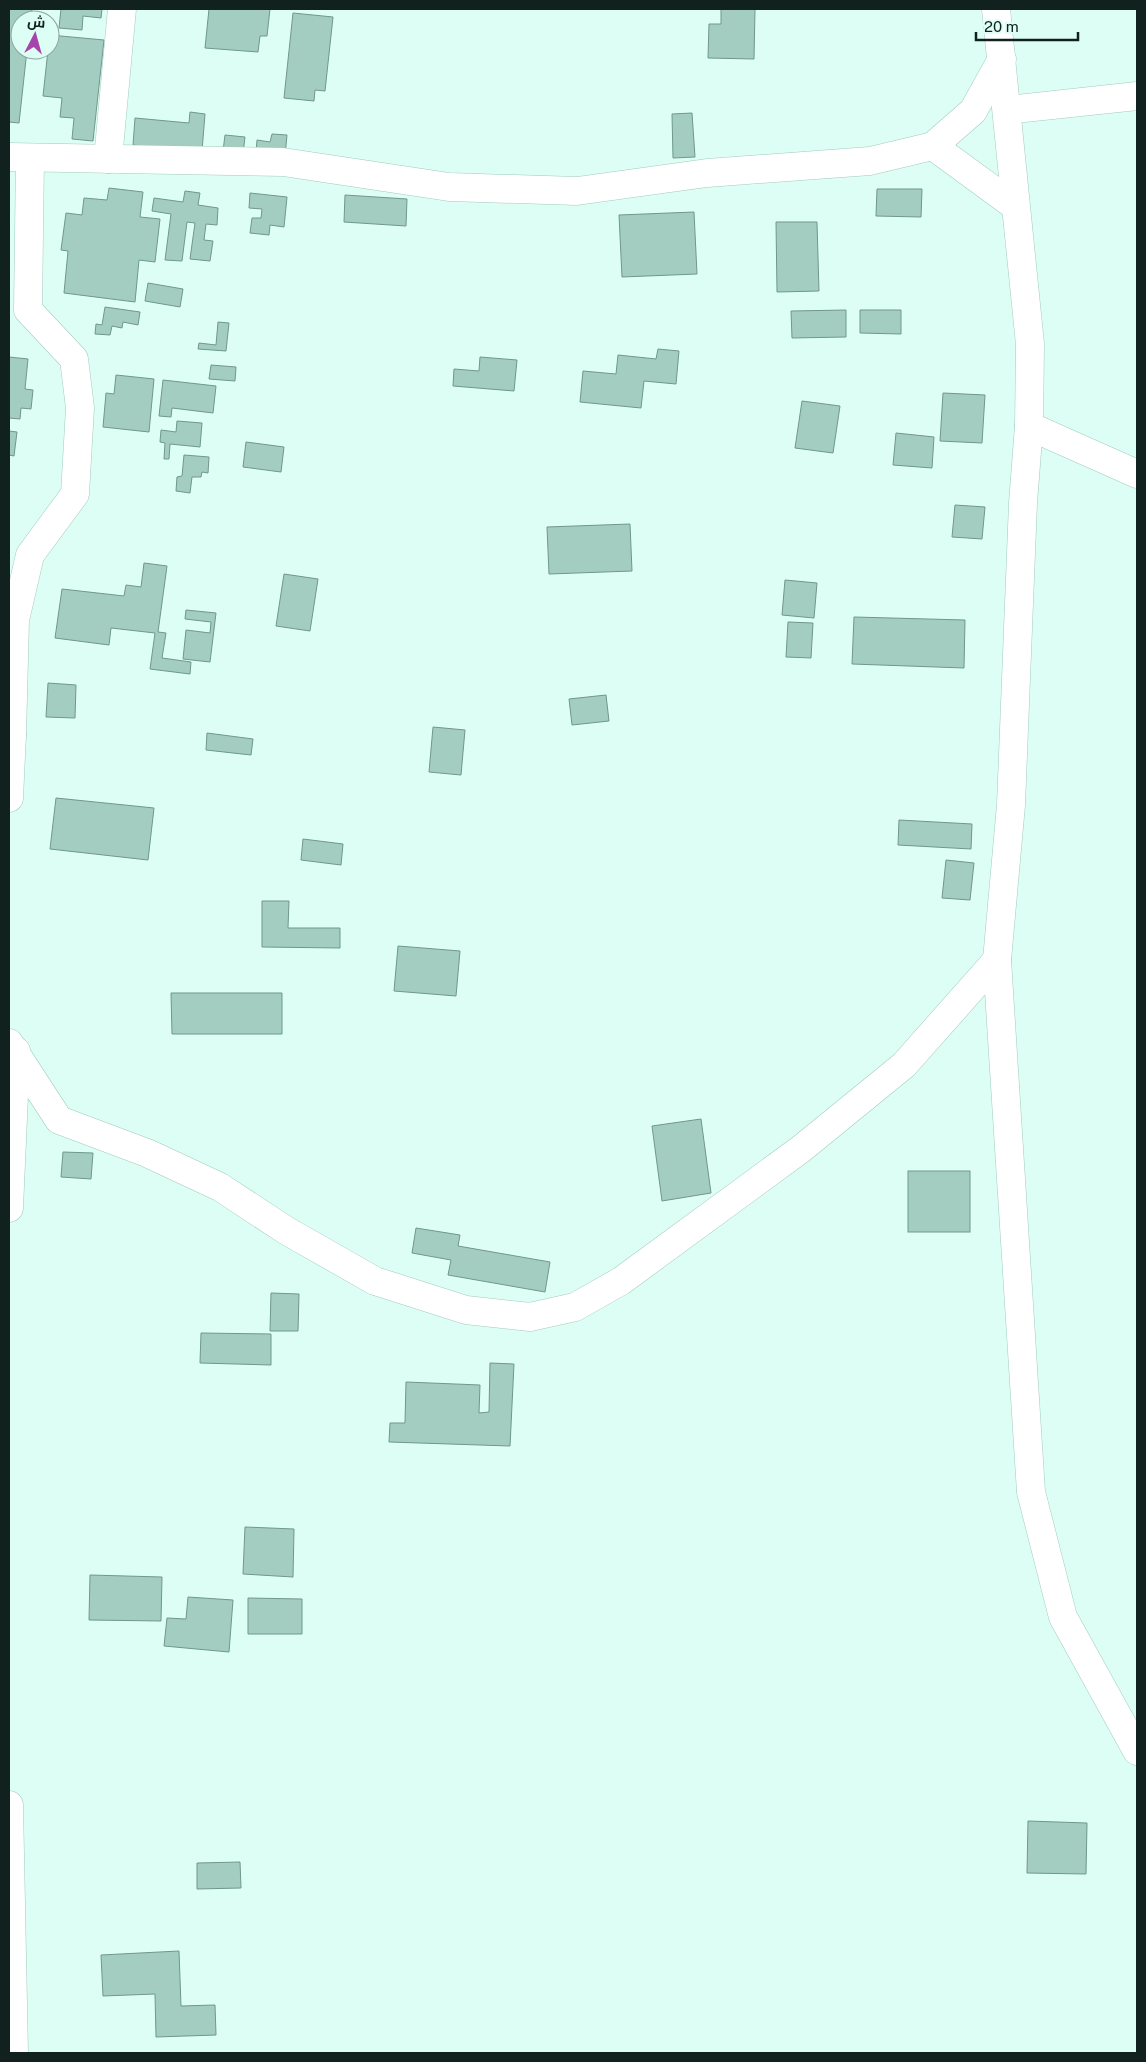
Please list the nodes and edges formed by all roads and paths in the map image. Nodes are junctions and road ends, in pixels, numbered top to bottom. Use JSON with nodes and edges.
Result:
{"nodes":[{"id":1,"x":122,"y":9,"type":"edge"},
{"id":2,"x":996,"y":9,"type":"edge"},
{"id":3,"x":1002,"y":59,"type":"junction"},
{"id":4,"x":1137,"y":96,"type":"edge"},
{"id":5,"x":1006,"y":110,"type":"junction"},
{"id":6,"x":933,"y":146,"type":"junction"},
{"id":7,"x":20,"y":157,"type":"edge"},
{"id":8,"x":108,"y":159,"type":"junction"},
{"id":9,"x":1015,"y":206,"type":"junction"},
{"id":10,"x":1029,"y":426,"type":"junction"},
{"id":11,"x":1137,"y":474,"type":"edge"},
{"id":12,"x":11,"y":735,"type":"edge"},
{"id":13,"x":9,"y":798,"type":"edge"},
{"id":14,"x":997,"y":960,"type":"junction"},
{"id":15,"x":12,"y":1047,"type":"edge"},
{"id":16,"x":9,"y":1208,"type":"edge"},
{"id":17,"x":1137,"y":1750,"type":"edge"},
{"id":18,"x":9,"y":1804,"type":"edge"},
{"id":19,"x":14,"y":2053,"type":"edge"}],
"edges":[{"from":1,"to":8,"type":"street"},
{"from":2,"to":3,"type":"street"},
{"from":3,"to":5,"type":"street"},
{"from":3,"to":6,"type":"street"},
{"from":4,"to":5,"type":"street"},
{"from":5,"to":9,"type":"street"},
{"from":6,"to":8,"type":"street"},
{"from":6,"to":9,"type":"street"},
{"from":7,"to":8,"type":"street"},
{"from":7,"to":12,"type":"street"},
{"from":9,"to":10,"type":"street"},
{"from":10,"to":11,"type":"street"},
{"from":10,"to":14,"type":"street"},
{"from":12,"to":13,"type":"street"},
{"from":14,"to":15,"type":"street"},
{"from":14,"to":17,"type":"street"},
{"from":15,"to":16,"type":"street"},
{"from":18,"to":19,"type":"street"}]}
